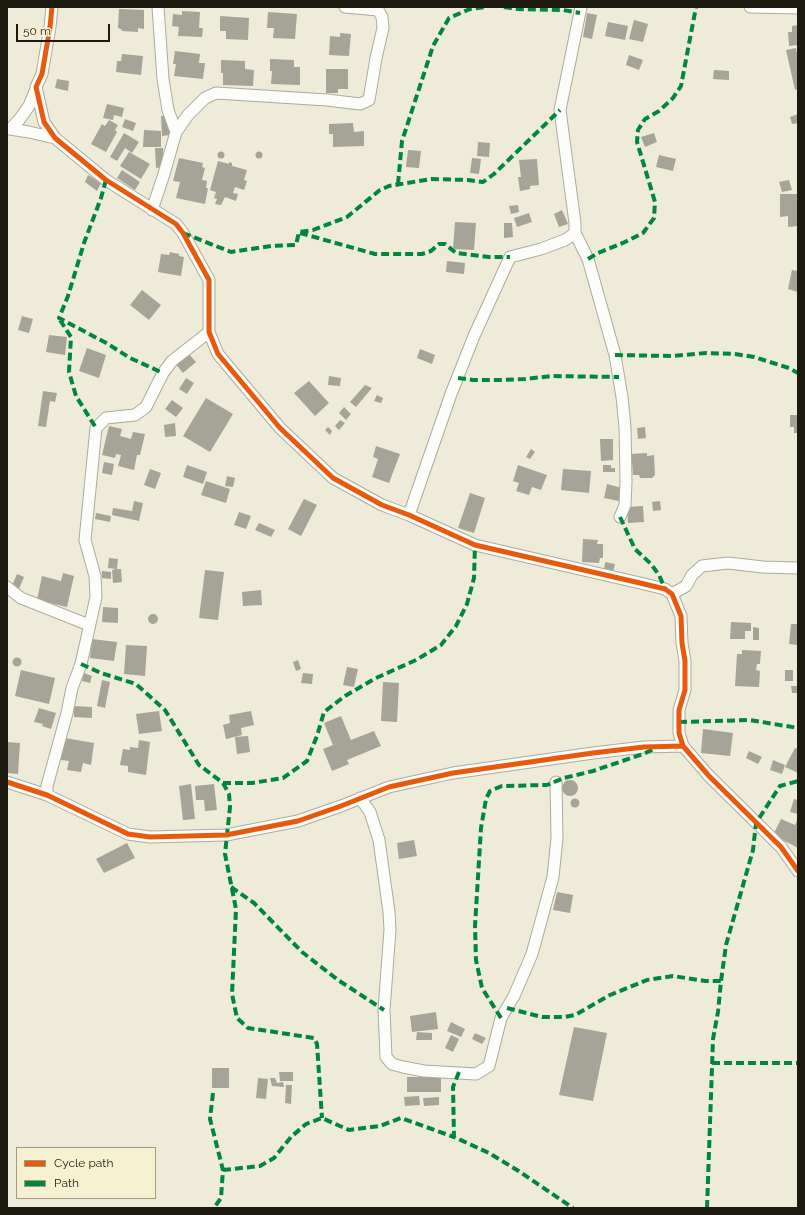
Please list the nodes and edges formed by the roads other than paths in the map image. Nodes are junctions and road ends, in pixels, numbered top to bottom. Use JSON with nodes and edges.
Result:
{"nodes":[{"id":1,"x":52,"y":7,"type":"edge"},
{"id":2,"x":158,"y":7,"type":"edge"},
{"id":3,"x":345,"y":7,"type":"edge"},
{"id":4,"x":581,"y":7,"type":"edge"},
{"id":5,"x":750,"y":7,"type":"edge"},
{"id":6,"x":798,"y":8,"type":"edge"},
{"id":7,"x":36,"y":87,"type":"junction"},
{"id":8,"x":8,"y":129,"type":"edge"},
{"id":9,"x":176,"y":132,"type":"junction"},
{"id":10,"x":55,"y":138,"type":"junction"},
{"id":11,"x":152,"y":210,"type":"junction"},
{"id":12,"x":575,"y":233,"type":"junction"},
{"id":13,"x":209,"y":332,"type":"junction"},
{"id":14,"x":409,"y":515,"type":"junction"},
{"id":15,"x":620,"y":517,"type":"dead end"},
{"id":16,"x":798,"y":568,"type":"edge"},
{"id":17,"x":7,"y":587,"type":"edge"},
{"id":18,"x":672,"y":594,"type":"junction"},
{"id":19,"x":89,"y":625,"type":"junction"},
{"id":20,"x":683,"y":746,"type":"junction"},
{"id":21,"x":7,"y":782,"type":"edge"},
{"id":22,"x":556,"y":782,"type":"dead end"},
{"id":23,"x":47,"y":795,"type":"junction"},
{"id":24,"x":360,"y":798,"type":"junction"},
{"id":25,"x":798,"y":871,"type":"edge"}],
"edges":[{"from":1,"to":7,"type":"street"},
{"from":2,"to":9,"type":"street"},
{"from":3,"to":9,"type":"street"},
{"from":4,"to":12,"type":"street"},
{"from":5,"to":6,"type":"street"},
{"from":7,"to":8,"type":"street"},
{"from":7,"to":10,"type":"street"},
{"from":8,"to":10,"type":"street"},
{"from":9,"to":11,"type":"street"},
{"from":10,"to":11,"type":"street"},
{"from":11,"to":13,"type":"street"},
{"from":12,"to":14,"type":"street"},
{"from":12,"to":15,"type":"street"},
{"from":13,"to":14,"type":"street"},
{"from":13,"to":19,"type":"street"},
{"from":14,"to":18,"type":"street"},
{"from":16,"to":18,"type":"street"},
{"from":17,"to":19,"type":"street"},
{"from":18,"to":20,"type":"street"},
{"from":19,"to":23,"type":"street"},
{"from":20,"to":24,"type":"street"},
{"from":20,"to":25,"type":"street"},
{"from":21,"to":23,"type":"street"},
{"from":22,"to":24,"type":"street"},
{"from":23,"to":24,"type":"street"}]}
